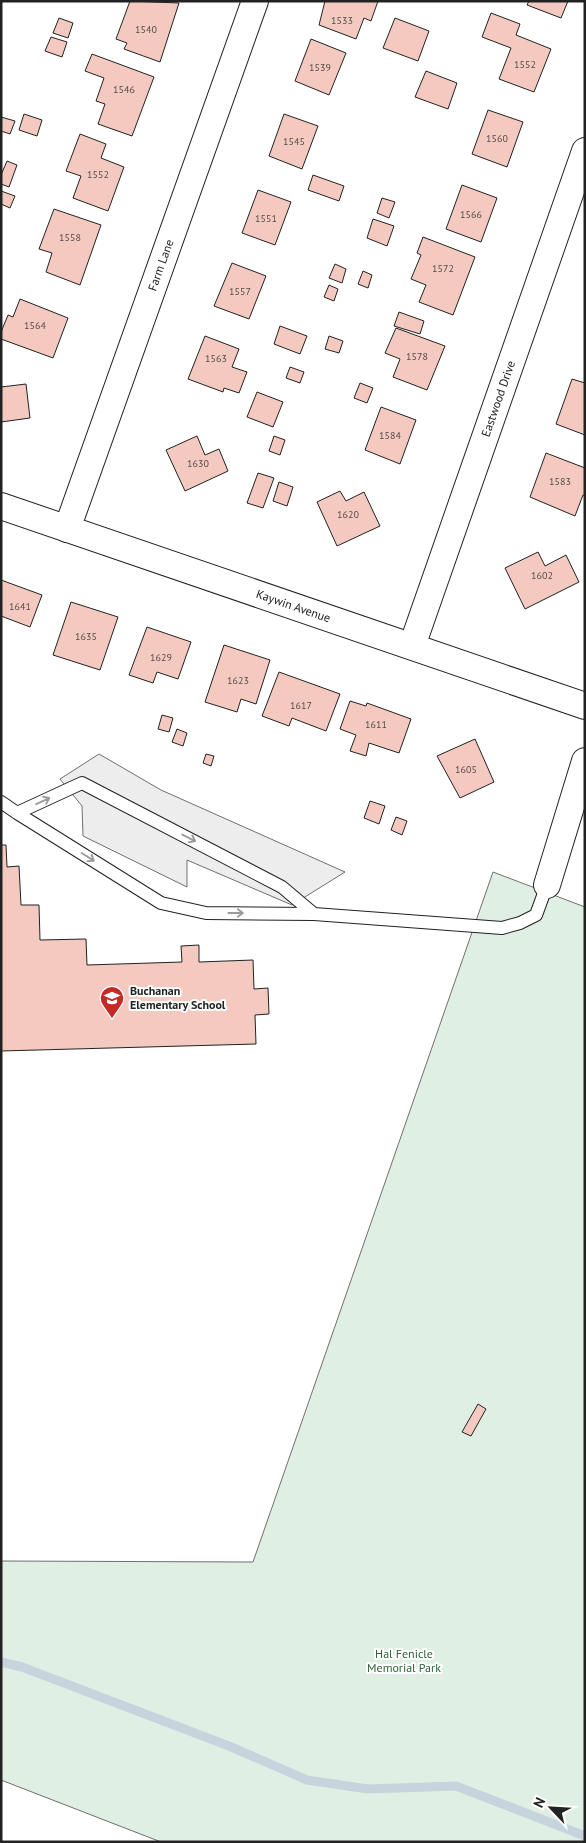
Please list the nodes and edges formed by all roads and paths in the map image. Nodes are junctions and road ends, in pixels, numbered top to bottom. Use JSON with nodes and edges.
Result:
{"nodes":[{"id":1,"x":255,"y":1,"type":"edge"},
{"id":2,"x":585,"y":151,"type":"edge"},
{"id":3,"x":1,"y":506,"type":"edge"},
{"id":4,"x":66,"y":530,"type":"junction"},
{"id":5,"x":412,"y":646,"type":"junction"},
{"id":6,"x":585,"y":706,"type":"edge"},
{"id":7,"x":585,"y":761,"type":"edge"},
{"id":8,"x":1,"y":802,"type":"edge"},
{"id":9,"x":17,"y":813,"type":"junction"},
{"id":10,"x":546,"y":885,"type":"joint"},
{"id":11,"x":314,"y":914,"type":"junction"}],
"edges":[{"from":1,"to":4,"type":"street","name":"Farm Lane"},
{"from":2,"to":5,"type":"street","name":"Eastwood Drive"},
{"from":3,"to":4,"type":"street","name":"Kaywin Avenue"},
{"from":4,"to":5,"type":"street","name":"Kaywin Avenue"},
{"from":5,"to":6,"type":"street","name":"Kaywin Avenue"},
{"from":7,"to":10,"type":"street"},
{"from":8,"to":9,"type":"lane"},
{"from":9,"to":11,"type":"lane","one_way":true},
{"from":9,"to":11,"type":"lane","one_way":true},
{"from":10,"to":11,"type":"lane"}]}
